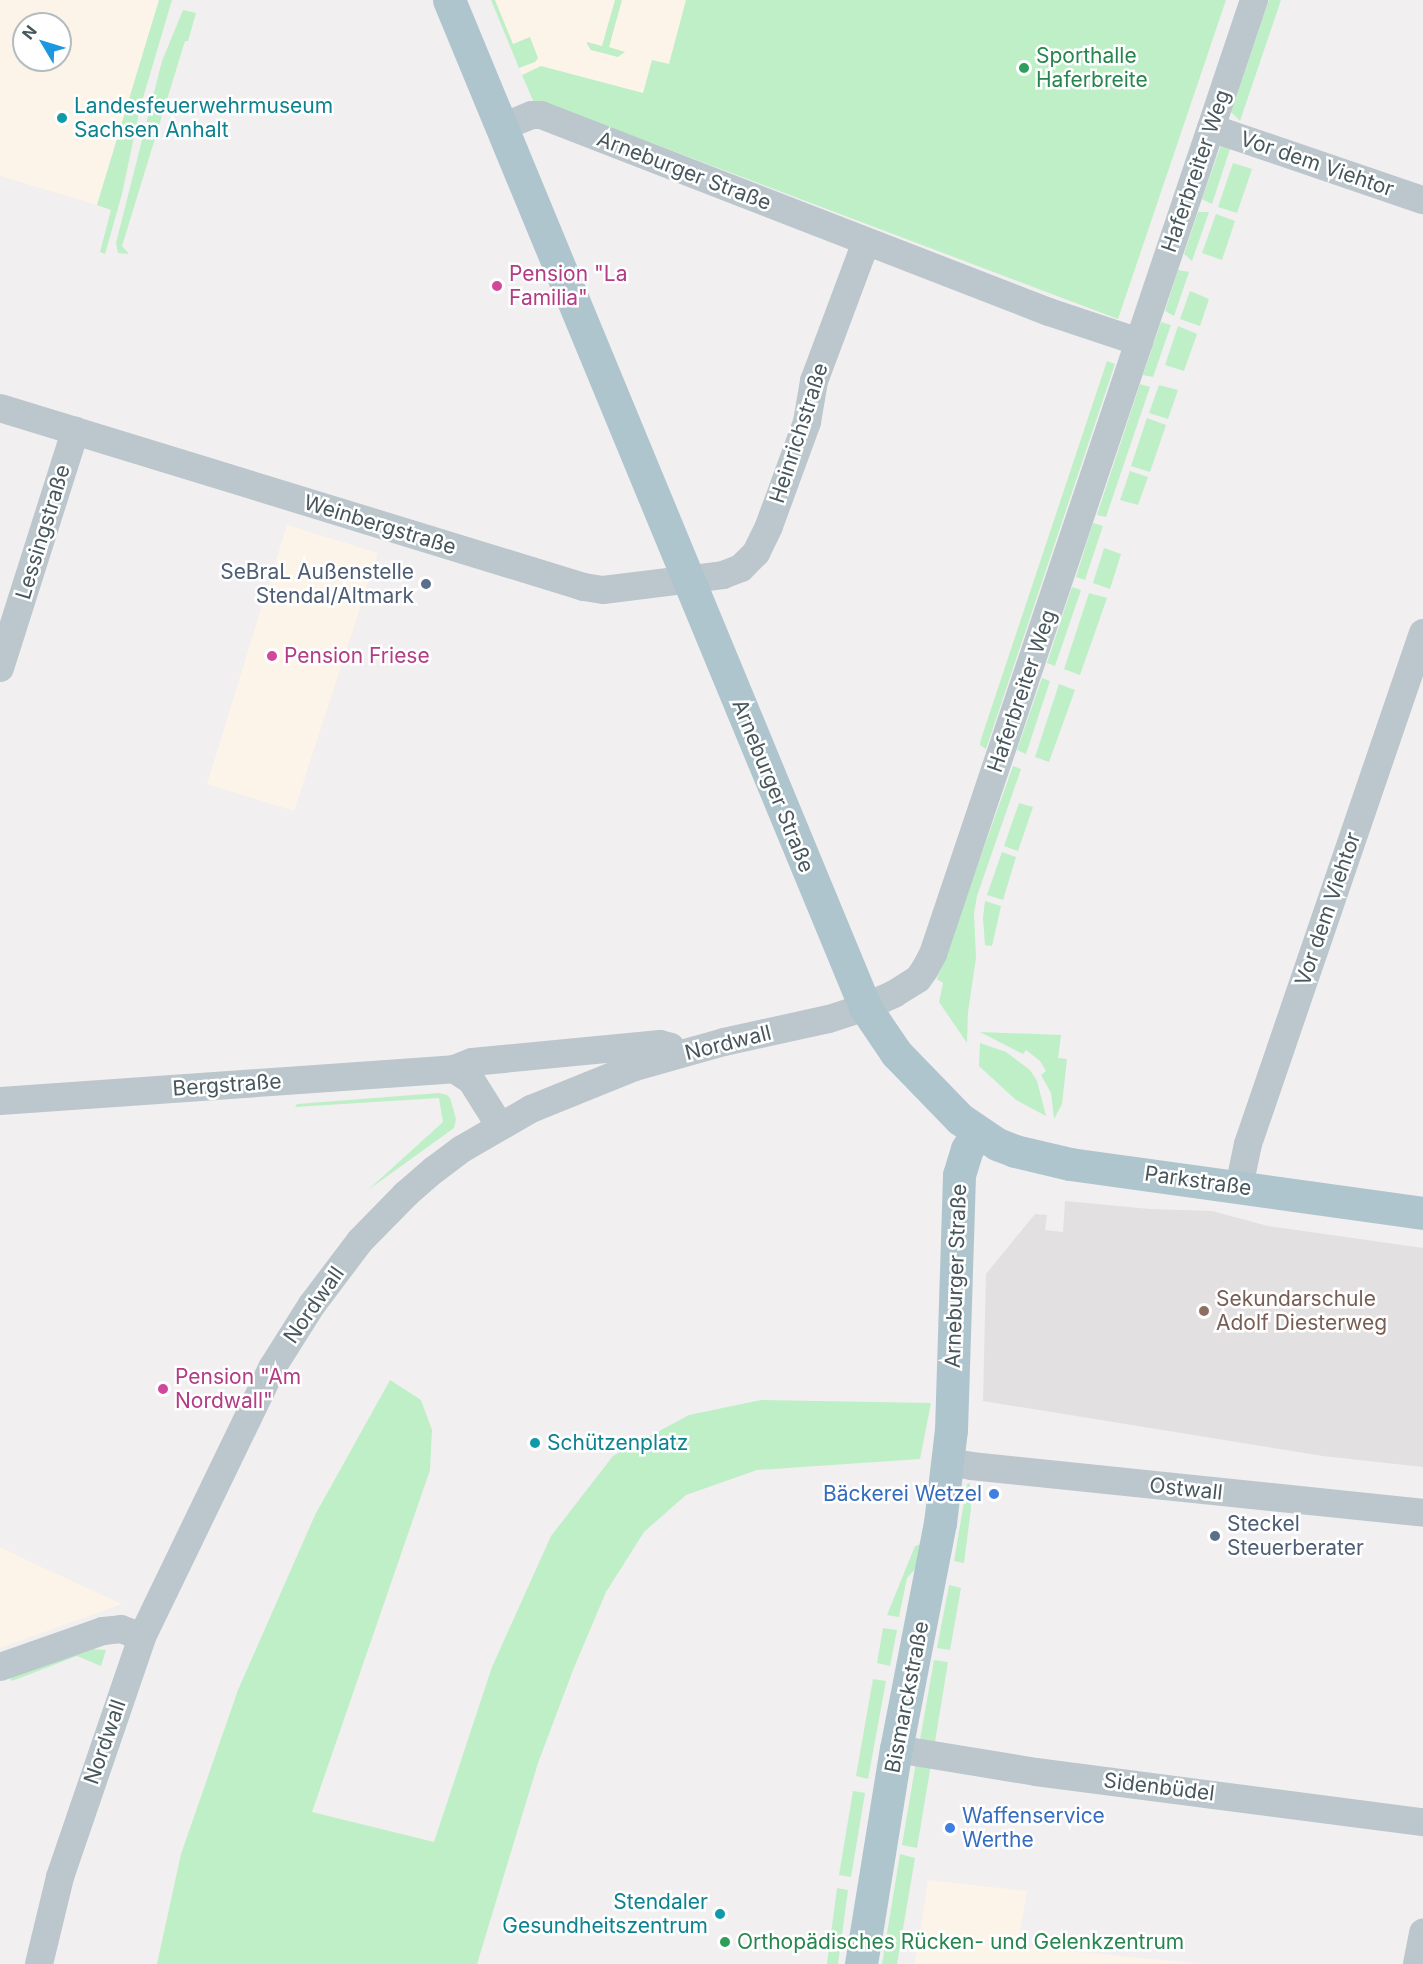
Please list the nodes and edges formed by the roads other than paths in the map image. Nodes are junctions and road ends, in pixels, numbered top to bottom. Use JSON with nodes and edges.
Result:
{"nodes":[{"id":1,"x":449,"y":0,"type":"edge"},
{"id":2,"x":1254,"y":0,"type":"edge"},
{"id":3,"x":502,"y":127,"type":"junction"},
{"id":4,"x":1211,"y":128,"type":"junction"},
{"id":5,"x":1423,"y":200,"type":"edge"},
{"id":6,"x":866,"y":242,"type":"junction"},
{"id":7,"x":1139,"y":342,"type":"junction"},
{"id":8,"x":0,"y":408,"type":"edge"},
{"id":9,"x":75,"y":431,"type":"junction"},
{"id":10,"x":690,"y":579,"type":"junction"},
{"id":11,"x":1423,"y":633,"type":"edge"},
{"id":12,"x":0,"y":668,"type":"edge"},
{"id":13,"x":865,"y":1007,"type":"junction"},
{"id":14,"x":691,"y":1051,"type":"junction"},
{"id":15,"x":454,"y":1069,"type":"junction"},
{"id":16,"x":0,"y":1101,"type":"edge"},
{"id":17,"x":500,"y":1126,"type":"junction"},
{"id":18,"x":978,"y":1132,"type":"junction"},
{"id":19,"x":1239,"y":1187,"type":"junction"},
{"id":20,"x":1423,"y":1213,"type":"edge"},
{"id":21,"x":950,"y":1446,"type":"junction"},
{"id":22,"x":1423,"y":1513,"type":"edge"},
{"id":23,"x":142,"y":1637,"type":"junction"},
{"id":24,"x":0,"y":1667,"type":"edge"},
{"id":25,"x":896,"y":1749,"type":"junction"},
{"id":26,"x":1423,"y":1822,"type":"edge"},
{"id":27,"x":1423,"y":1933,"type":"edge"},
{"id":28,"x":39,"y":1964,"type":"edge"},
{"id":29,"x":861,"y":1964,"type":"edge"},
{"id":30,"x":1416,"y":1964,"type":"edge"}],
"edges":[{"from":1,"to":3,"type":"main road","name":"Arneburger Straße"},
{"from":2,"to":4,"type":"street","name":"Haferbreiter Weg"},
{"from":3,"to":6,"type":"street","name":"Arneburger Straße"},
{"from":3,"to":10,"type":"main road","name":"Arneburger Straße"},
{"from":4,"to":5,"type":"street","name":"Vor dem Viehtor"},
{"from":4,"to":7,"type":"street","name":"Haferbreiter Weg"},
{"from":6,"to":7,"type":"street"},
{"from":6,"to":10,"type":"street","name":"Heinrichstraße"},
{"from":7,"to":13,"type":"street","name":"Haferbreiter Weg"},
{"from":8,"to":9,"type":"street","name":"Weinbergstraße"},
{"from":9,"to":10,"type":"street","name":"Weinbergstraße"},
{"from":9,"to":12,"type":"street","name":"Lessingstraße"},
{"from":10,"to":13,"type":"main road","name":"Arneburger Straße"},
{"from":11,"to":19,"type":"street","name":"Vor dem Viehtor"},
{"from":13,"to":14,"type":"street","name":"Nordwall"},
{"from":13,"to":18,"type":"main road","name":"Arneburger Straße"},
{"from":14,"to":15,"type":"street","name":"Bergstraße"},
{"from":14,"to":17,"type":"street","name":"Nordwall"},
{"from":15,"to":16,"type":"street","name":"Bergstraße"},
{"from":15,"to":17,"type":"street"},
{"from":17,"to":23,"type":"street","name":"Nordwall"},
{"from":18,"to":19,"type":"main road","name":"Parkstraße"},
{"from":18,"to":21,"type":"main road","name":"Arneburger Straße"},
{"from":19,"to":20,"type":"main road","name":"Parkstraße"},
{"from":21,"to":22,"type":"street","name":"Ostwall"},
{"from":21,"to":25,"type":"main road","name":"Bismarckstraße"},
{"from":23,"to":24,"type":"street"},
{"from":23,"to":28,"type":"street","name":"Nordwall"},
{"from":25,"to":26,"type":"street","name":"Sidenbüdel"},
{"from":25,"to":29,"type":"main road","name":"Bismarckstraße"},
{"from":27,"to":30,"type":"street"}]}
